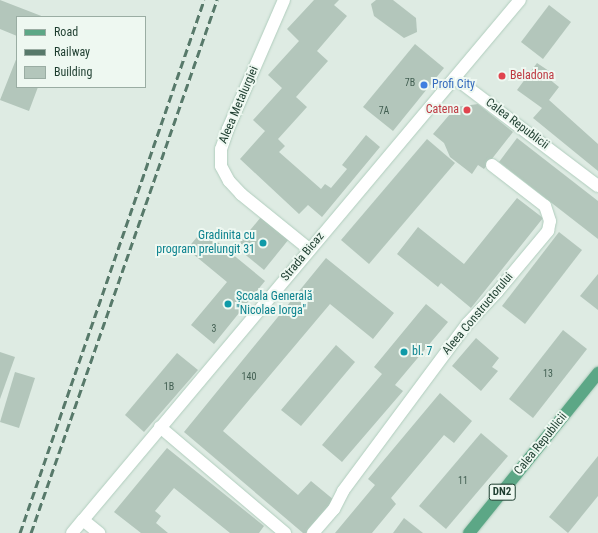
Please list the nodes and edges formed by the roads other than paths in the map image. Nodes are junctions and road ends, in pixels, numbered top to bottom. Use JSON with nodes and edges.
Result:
{"nodes":[{"id":1,"x":284,"y":0,"type":"edge"},
{"id":2,"x":520,"y":0,"type":"edge"},
{"id":3,"x":455,"y":78,"type":"junction"},
{"id":4,"x":492,"y":165,"type":"dead end"},
{"id":5,"x":598,"y":186,"type":"edge"},
{"id":6,"x":309,"y":249,"type":"junction"},
{"id":7,"x":598,"y":373,"type":"edge"},
{"id":8,"x":160,"y":427,"type":"junction"},
{"id":9,"x":82,"y":520,"type":"junction"},
{"id":10,"x":72,"y":533,"type":"edge"},
{"id":11,"x":99,"y":533,"type":"edge"},
{"id":12,"x":285,"y":533,"type":"edge"},
{"id":13,"x":314,"y":533,"type":"edge"},
{"id":14,"x":469,"y":533,"type":"edge"}],
"edges":[{"from":1,"to":6,"type":"street","name":"Aleea Metalurgiei"},
{"from":2,"to":3,"type":"street","name":"Strada Bicaz"},
{"from":3,"to":5,"type":"street","name":"Calea Republicii"},
{"from":3,"to":6,"type":"street","name":"Strada Bicaz"},
{"from":4,"to":13,"type":"street","name":"Aleea Constructorului"},
{"from":6,"to":8,"type":"street","name":"Strada Bicaz"},
{"from":7,"to":14,"type":"main road","name":"Calea Republicii","number":"DN2"},
{"from":8,"to":9,"type":"street","name":"Strada Bicaz"},
{"from":8,"to":12,"type":"street"},
{"from":9,"to":10,"type":"street","name":"Strada Bicaz"},
{"from":9,"to":11,"type":"street"}]}
